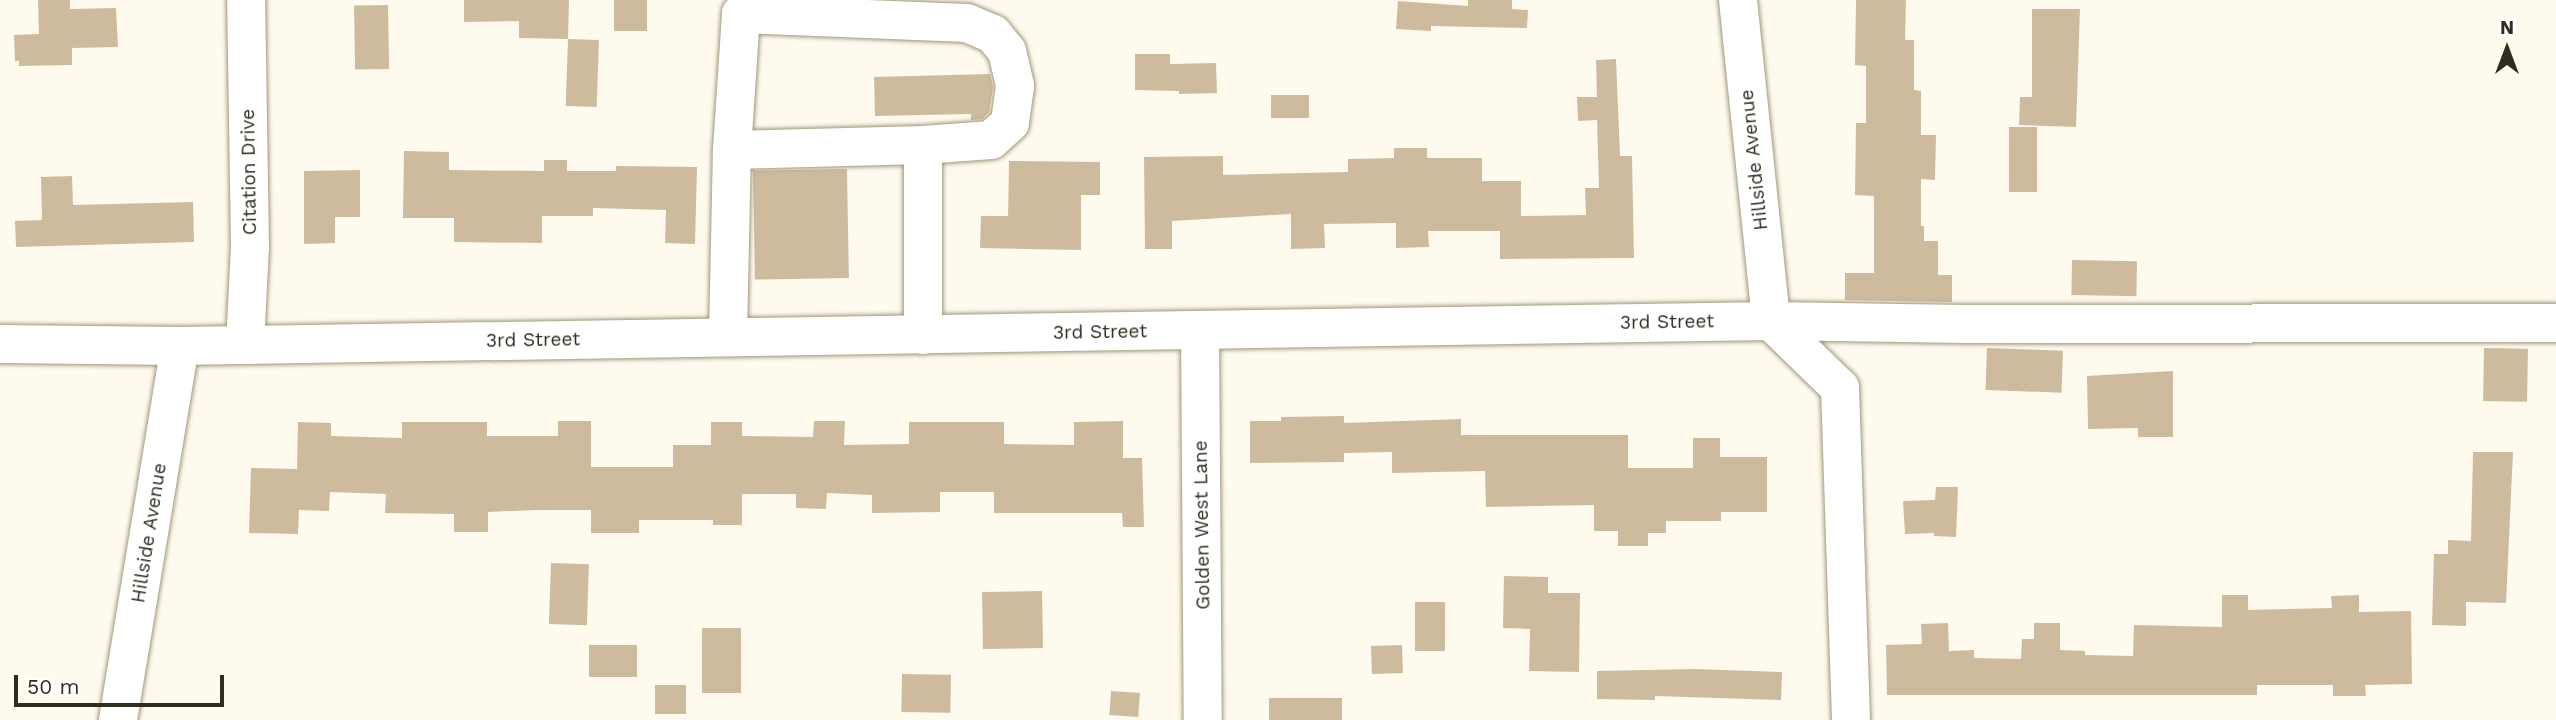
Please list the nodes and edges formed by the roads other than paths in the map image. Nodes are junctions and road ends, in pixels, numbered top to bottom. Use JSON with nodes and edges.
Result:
{"nodes":[{"id":1,"x":246,"y":0,"type":"edge"},
{"id":2,"x":1738,"y":0,"type":"edge"},
{"id":3,"x":923,"y":145,"type":"junction"},
{"id":4,"x":732,"y":150,"type":"junction"},
{"id":5,"x":1771,"y":321,"type":"junction"},
{"id":6,"x":2556,"y":323,"type":"edge"},
{"id":7,"x":1200,"y":330,"type":"junction"},
{"id":8,"x":923,"y":335,"type":"junction"},
{"id":9,"x":729,"y":337,"type":"junction"},
{"id":10,"x":0,"y":344,"type":"edge"},
{"id":11,"x":245,"y":345,"type":"junction"},
{"id":12,"x":180,"y":346,"type":"junction"},
{"id":13,"x":118,"y":720,"type":"edge"},
{"id":14,"x":1203,"y":720,"type":"edge"},
{"id":15,"x":1851,"y":720,"type":"edge"}],
"edges":[{"from":1,"to":11,"type":"street","name":"Citation Drive"},
{"from":2,"to":5,"type":"street","name":"Hillside Avenue"},
{"from":3,"to":4,"type":"street"},
{"from":3,"to":4,"type":"street"},
{"from":3,"to":8,"type":"street"},
{"from":4,"to":9,"type":"street"},
{"from":5,"to":6,"type":"street","name":"3rd Street"},
{"from":5,"to":7,"type":"street","name":"3rd Street"},
{"from":5,"to":15,"type":"street"},
{"from":7,"to":8,"type":"street","name":"3rd Street"},
{"from":7,"to":14,"type":"street","name":"Golden West Lane"},
{"from":8,"to":9,"type":"street","name":"3rd Street"},
{"from":9,"to":11,"type":"street","name":"3rd Street"},
{"from":10,"to":12,"type":"street","name":"3rd Street"},
{"from":11,"to":12,"type":"street","name":"3rd Street"},
{"from":12,"to":13,"type":"street","name":"Hillside Avenue"}]}
